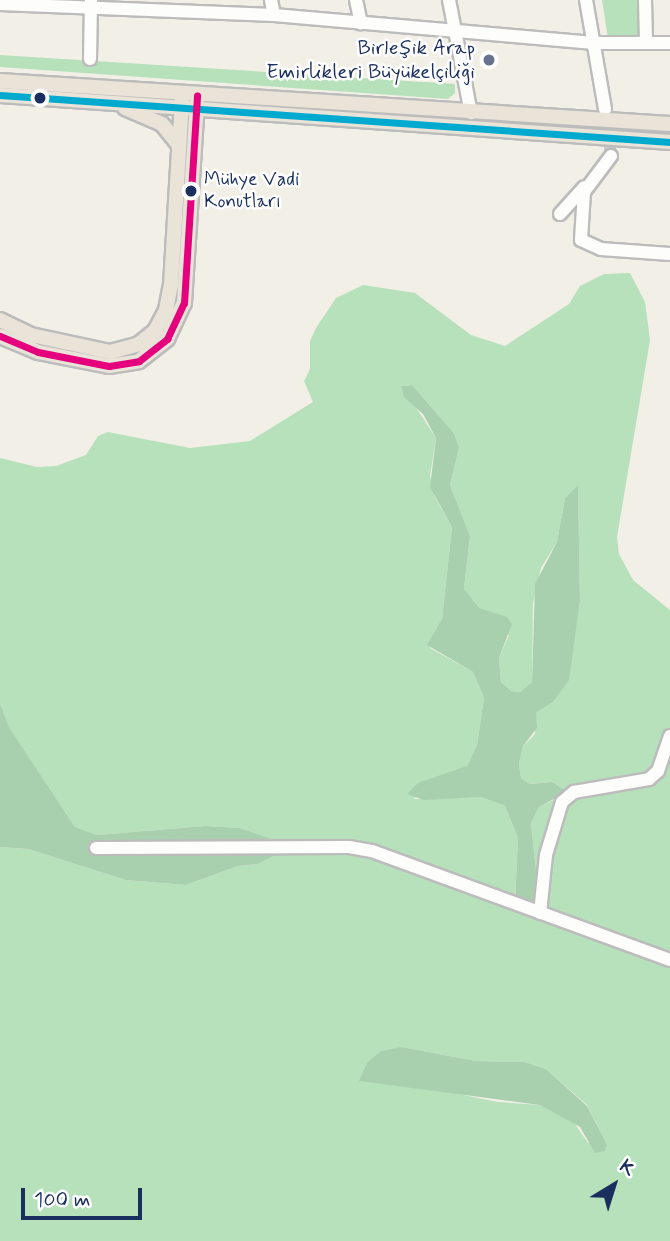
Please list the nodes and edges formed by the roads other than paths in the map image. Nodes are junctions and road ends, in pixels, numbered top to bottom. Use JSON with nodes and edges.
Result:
{"nodes":[{"id":1,"x":271,"y":0,"type":"edge"},
{"id":2,"x":356,"y":0,"type":"edge"},
{"id":3,"x":449,"y":0,"type":"edge"},
{"id":4,"x":586,"y":0,"type":"edge"},
{"id":5,"x":645,"y":0,"type":"edge"},
{"id":6,"x":0,"y":4,"type":"edge"},
{"id":7,"x":91,"y":5,"type":"edge"},
{"id":8,"x":175,"y":6,"type":"edge"},
{"id":9,"x":274,"y":15,"type":"junction"},
{"id":10,"x":361,"y":23,"type":"junction"},
{"id":11,"x":455,"y":28,"type":"junction"},
{"id":12,"x":646,"y":42,"type":"junction"},
{"id":13,"x":594,"y":43,"type":"junction"},
{"id":14,"x":670,"y":43,"type":"edge"},
{"id":15,"x":90,"y":59,"type":"dead end"},
{"id":16,"x":0,"y":81,"type":"edge"},
{"id":17,"x":0,"y":95,"type":"edge"},
{"id":18,"x":189,"y":102,"type":"junction"},
{"id":19,"x":114,"y":103,"type":"junction"},
{"id":20,"x":605,"y":109,"type":"tunnel mouth"},
{"id":21,"x":471,"y":113,"type":"junction"},
{"id":22,"x":670,"y":124,"type":"edge"},
{"id":23,"x":670,"y":142,"type":"edge"},
{"id":24,"x":178,"y":145,"type":"junction"},
{"id":25,"x":611,"y":156,"type":"dead end"},
{"id":26,"x":586,"y":184,"type":"junction"},
{"id":27,"x":560,"y":214,"type":"dead end"},
{"id":28,"x":670,"y":254,"type":"edge"},
{"id":29,"x":0,"y":320,"type":"edge"},
{"id":30,"x":0,"y":336,"type":"edge"},
{"id":31,"x":670,"y":736,"type":"edge"},
{"id":32,"x":96,"y":848,"type":"dead end"},
{"id":33,"x":540,"y":913,"type":"junction"},
{"id":34,"x":670,"y":960,"type":"edge"}],
"edges":[{"from":1,"to":9,"type":"street"},
{"from":2,"to":10,"type":"street"},
{"from":3,"to":11,"type":"street"},
{"from":4,"to":13,"type":"street"},
{"from":5,"to":12,"type":"street"},
{"from":6,"to":7,"type":"street"},
{"from":7,"to":8,"type":"street"},
{"from":7,"to":15,"type":"street"},
{"from":8,"to":9,"type":"street"},
{"from":9,"to":10,"type":"street"},
{"from":10,"to":11,"type":"street"},
{"from":11,"to":13,"type":"street"},
{"from":11,"to":21,"type":"street"},
{"from":12,"to":13,"type":"street"},
{"from":12,"to":14,"type":"street"},
{"from":13,"to":20,"type":"street"},
{"from":16,"to":18,"type":"main road"},
{"from":17,"to":19,"type":"main road"},
{"from":18,"to":19,"type":"main road"},
{"from":18,"to":21,"type":"main road"},
{"from":18,"to":23,"type":"main road"},
{"from":18,"to":24,"type":"main road"},
{"from":18,"to":30,"type":"main road"},
{"from":19,"to":24,"type":"main road"},
{"from":21,"to":22,"type":"main road"},
{"from":24,"to":29,"type":"main road"},
{"from":25,"to":26,"type":"street"},
{"from":26,"to":27,"type":"street"},
{"from":26,"to":28,"type":"street"},
{"from":31,"to":33,"type":"street"},
{"from":32,"to":33,"type":"street"},
{"from":33,"to":34,"type":"street"}]}
